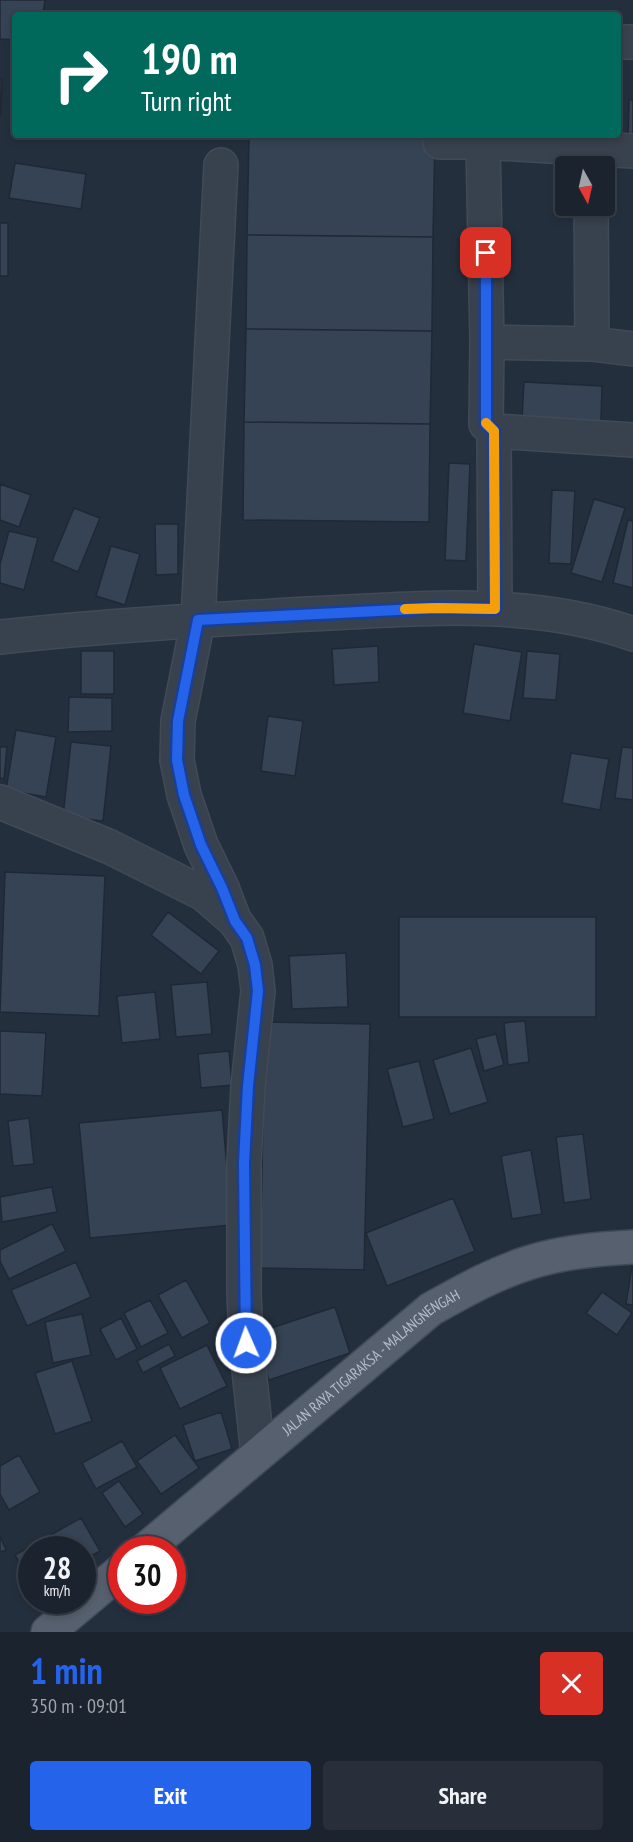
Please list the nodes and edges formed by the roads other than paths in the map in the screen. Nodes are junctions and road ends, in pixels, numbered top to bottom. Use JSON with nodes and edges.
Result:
{"nodes":[{"id":1,"x":440,"y":142,"type":"dead end"},
{"id":2,"x":483,"y":142,"type":"junction"},
{"id":3,"x":590,"y":150,"type":"edge"},
{"id":4,"x":633,"y":151,"type":"edge"},
{"id":5,"x":221,"y":165,"type":"dead end"},
{"id":6,"x":591,"y":216,"type":"edge"},
{"id":7,"x":487,"y":342,"type":"junction"},
{"id":8,"x":592,"y":344,"type":"junction"},
{"id":9,"x":633,"y":349,"type":"edge"},
{"id":10,"x":494,"y":431,"type":"junction"},
{"id":11,"x":633,"y":440,"type":"edge"},
{"id":12,"x":495,"y":609,"type":"junction"},
{"id":13,"x":198,"y":620,"type":"junction"},
{"id":14,"x":633,"y":634,"type":"edge"},
{"id":15,"x":0,"y":637,"type":"edge"},
{"id":16,"x":0,"y":802,"type":"edge"},
{"id":17,"x":235,"y":921,"type":"junction"},
{"id":18,"x":633,"y":1247,"type":"edge"},
{"id":19,"x":258,"y":1454,"type":"junction"},
{"id":20,"x":161,"y":1536,"type":"edge"},
{"id":21,"x":108,"y":1582,"type":"edge"},
{"id":22,"x":48,"y":1632,"type":"edge"}],
"edges":[{"from":1,"to":2,"type":"street"},
{"from":2,"to":3,"type":"street"},
{"from":2,"to":7,"type":"street"},
{"from":3,"to":4,"type":"street"},
{"from":5,"to":13,"type":"street"},
{"from":6,"to":8,"type":"street"},
{"from":7,"to":8,"type":"street"},
{"from":7,"to":10,"type":"street"},
{"from":8,"to":9,"type":"street"},
{"from":10,"to":11,"type":"street"},
{"from":10,"to":12,"type":"street"},
{"from":12,"to":13,"type":"street"},
{"from":12,"to":14,"type":"street"},
{"from":13,"to":15,"type":"street"},
{"from":13,"to":17,"type":"street"},
{"from":16,"to":17,"type":"street"},
{"from":17,"to":19,"type":"street"},
{"from":18,"to":19,"type":"main road","name":"JALAN RAYA TIGARAKSA - MALANGNENGAH"},
{"from":19,"to":20,"type":"main road","name":"JALAN RAYA TIGARAKSA - MALANGNENGAH"},
{"from":21,"to":22,"type":"main road"}]}
